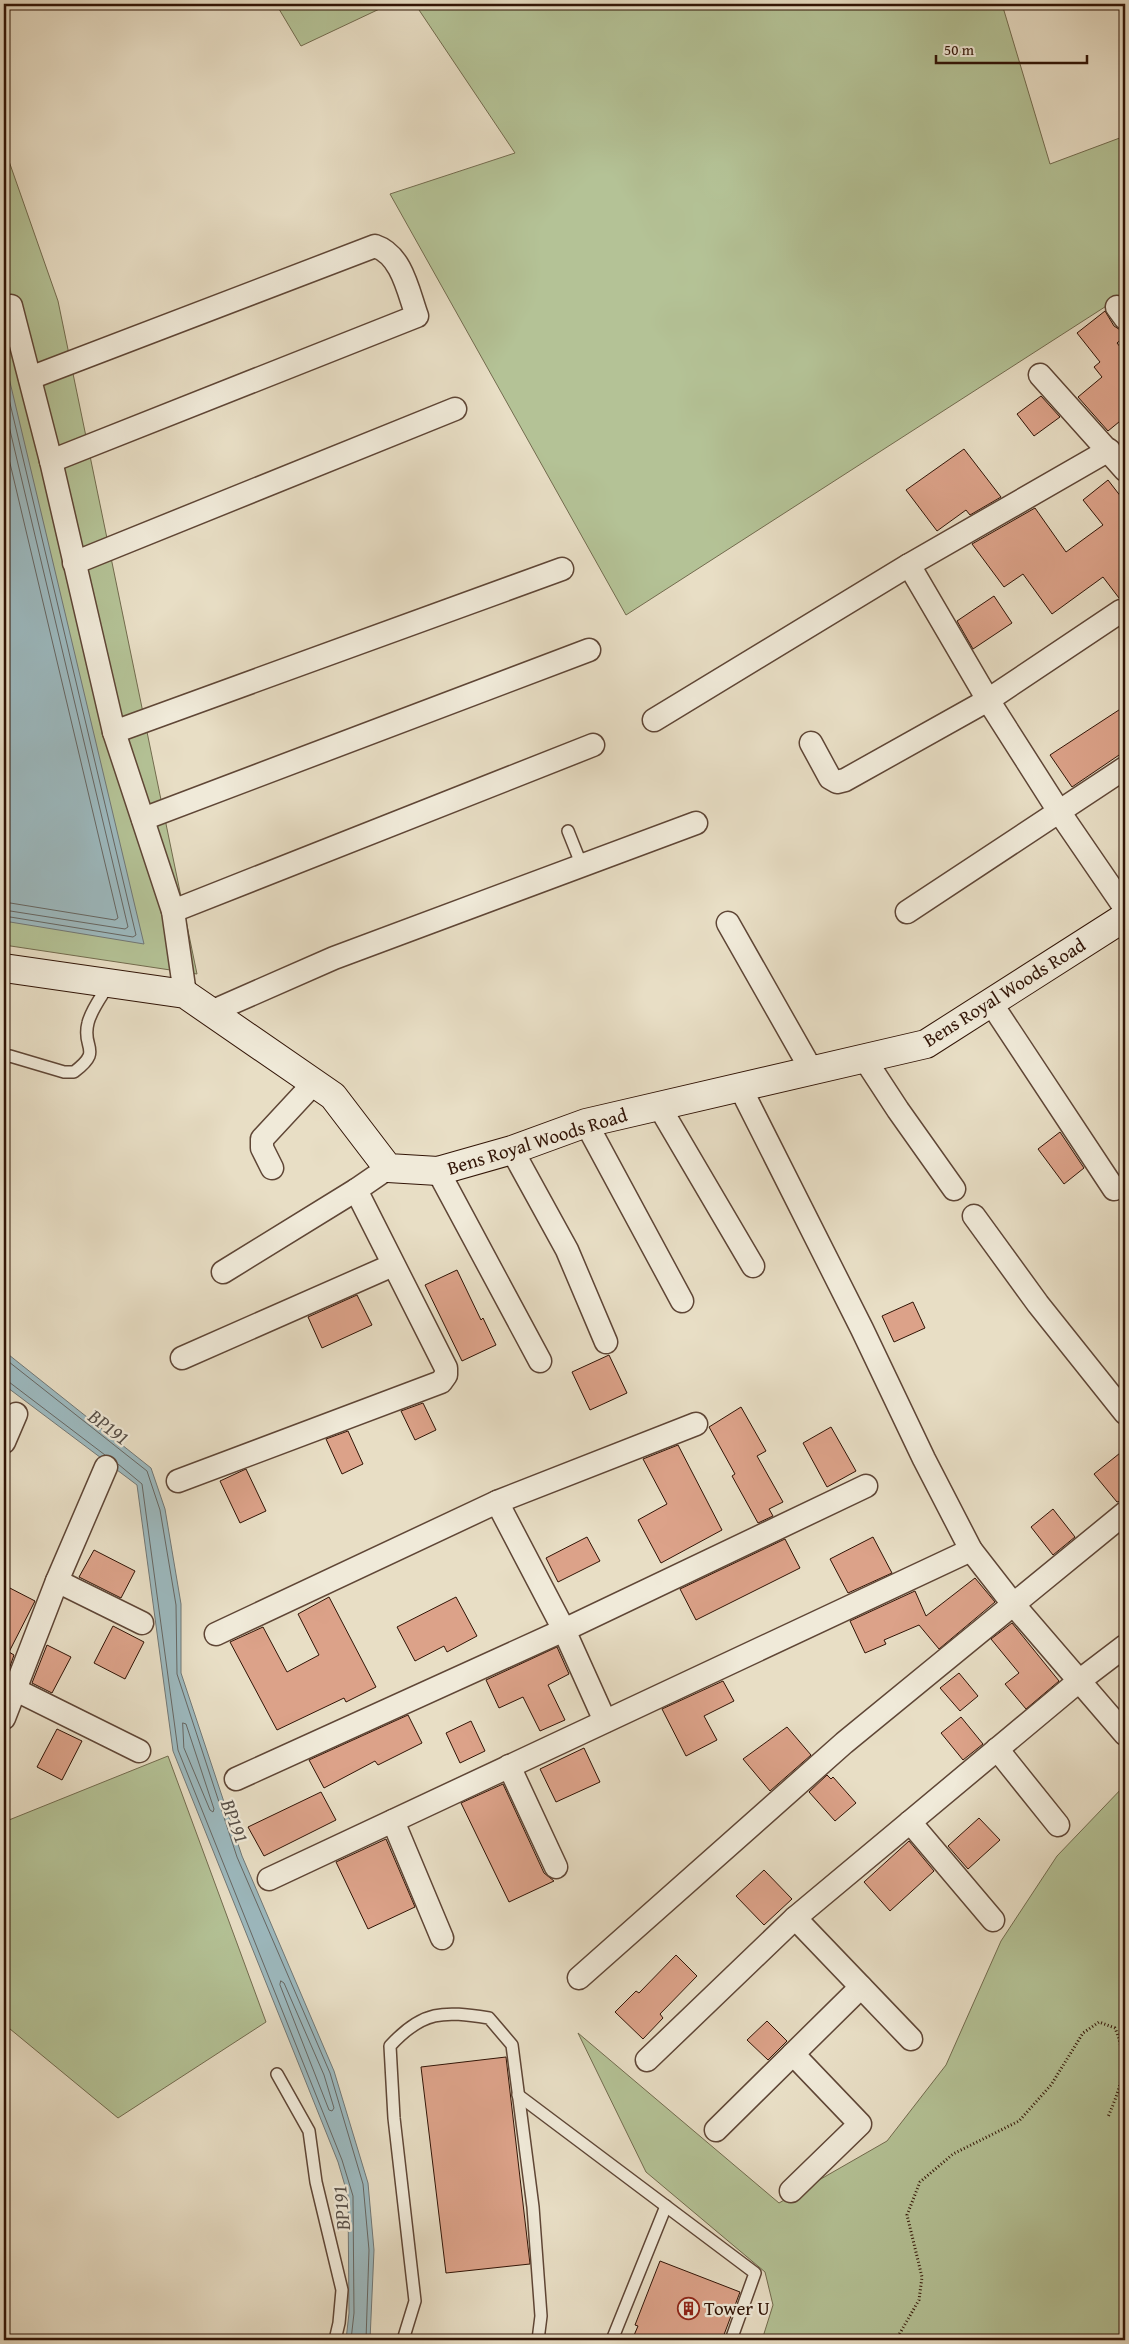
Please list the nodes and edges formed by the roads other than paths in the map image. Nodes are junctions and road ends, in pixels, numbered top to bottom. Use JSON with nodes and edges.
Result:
{"nodes":[{"id":1,"x":11,"y":306,"type":"dead end"},
{"id":2,"x":1040,"y":375,"type":"dead end"},
{"id":3,"x":30,"y":378,"type":"junction"},
{"id":4,"x":455,"y":409,"type":"dead end"},
{"id":5,"x":1109,"y":450,"type":"junction"},
{"id":6,"x":51,"y":461,"type":"junction"},
{"id":7,"x":1125,"y":470,"type":"edge"},
{"id":8,"x":74,"y":563,"type":"junction"},
{"id":9,"x":909,"y":565,"type":"junction"},
{"id":10,"x":562,"y":569,"type":"dead end"},
{"id":11,"x":1121,"y":611,"type":"dead end"},
{"id":12,"x":589,"y":650,"type":"dead end"},
{"id":13,"x":988,"y":700,"type":"junction"},
{"id":14,"x":654,"y":720,"type":"dead end"},
{"id":15,"x":114,"y":732,"type":"junction"},
{"id":16,"x":811,"y":742,"type":"dead end"},
{"id":17,"x":593,"y":745,"type":"dead end"},
{"id":18,"x":1125,"y":768,"type":"edge"},
{"id":19,"x":1060,"y":813,"type":"junction"},
{"id":20,"x":143,"y":819,"type":"junction"},
{"id":21,"x":696,"y":823,"type":"dead end"},
{"id":22,"x":568,"y":832,"type":"dead end"},
{"id":23,"x":582,"y":866,"type":"junction"},
{"id":24,"x":1125,"y":908,"type":"edge"},
{"id":25,"x":174,"y":911,"type":"junction"},
{"id":26,"x":907,"y":912,"type":"dead end"},
{"id":27,"x":1125,"y":918,"type":"edge"},
{"id":28,"x":728,"y":923,"type":"dead end"},
{"id":29,"x":4,"y":968,"type":"edge"},
{"id":30,"x":110,"y":983,"type":"junction"},
{"id":31,"x":185,"y":994,"type":"junction"},
{"id":32,"x":991,"y":1003,"type":"junction"},
{"id":33,"x":211,"y":1012,"type":"junction"},
{"id":34,"x":4,"y":1058,"type":"edge"},
{"id":35,"x":864,"y":1058,"type":"junction"},
{"id":36,"x":812,"y":1071,"type":"junction"},
{"id":37,"x":314,"y":1082,"type":"junction"},
{"id":38,"x":740,"y":1087,"type":"junction"},
{"id":39,"x":659,"y":1106,"type":"junction"},
{"id":40,"x":586,"y":1123,"type":"junction"},
{"id":41,"x":512,"y":1150,"type":"junction"},
{"id":42,"x":272,"y":1168,"type":"dead end"},
{"id":43,"x":388,"y":1168,"type":"junction"},
{"id":44,"x":438,"y":1171,"type":"junction"},
{"id":45,"x":1114,"y":1188,"type":"dead end"},
{"id":46,"x":954,"y":1189,"type":"dead end"},
{"id":47,"x":356,"y":1190,"type":"junction"},
{"id":48,"x":974,"y":1216,"type":"dead end"},
{"id":49,"x":393,"y":1265,"type":"junction"},
{"id":50,"x":753,"y":1266,"type":"dead end"},
{"id":51,"x":223,"y":1272,"type":"dead end"},
{"id":52,"x":682,"y":1301,"type":"dead end"},
{"id":53,"x":606,"y":1342,"type":"dead end"},
{"id":54,"x":182,"y":1358,"type":"dead end"},
{"id":55,"x":540,"y":1362,"type":"dead end"},
{"id":56,"x":1125,"y":1413,"type":"edge"},
{"id":57,"x":16,"y":1414,"type":"dead end"},
{"id":58,"x":696,"y":1424,"type":"dead end"},
{"id":59,"x":4,"y":1442,"type":"edge"},
{"id":60,"x":106,"y":1467,"type":"dead end"},
{"id":61,"x":178,"y":1481,"type":"dead end"},
{"id":62,"x":866,"y":1486,"type":"dead end"},
{"id":63,"x":497,"y":1502,"type":"junction"},
{"id":64,"x":1125,"y":1513,"type":"edge"},
{"id":65,"x":972,"y":1550,"type":"junction"},
{"id":66,"x":57,"y":1581,"type":"junction"},
{"id":67,"x":1013,"y":1604,"type":"junction"},
{"id":68,"x":142,"y":1623,"type":"dead end"},
{"id":69,"x":564,"y":1630,"type":"junction"},
{"id":70,"x":216,"y":1634,"type":"dead end"},
{"id":71,"x":1125,"y":1646,"type":"edge"},
{"id":72,"x":1079,"y":1681,"type":"junction"},
{"id":73,"x":10,"y":1687,"type":"edge"},
{"id":74,"x":4,"y":1718,"type":"edge"},
{"id":75,"x":605,"y":1721,"type":"junction"},
{"id":76,"x":1125,"y":1734,"type":"edge"},
{"id":77,"x":997,"y":1749,"type":"junction"},
{"id":78,"x":139,"y":1751,"type":"dead end"},
{"id":79,"x":509,"y":1766,"type":"junction"},
{"id":80,"x":236,"y":1779,"type":"dead end"},
{"id":81,"x":393,"y":1821,"type":"junction"},
{"id":82,"x":910,"y":1822,"type":"junction"},
{"id":83,"x":1058,"y":1825,"type":"dead end"},
{"id":84,"x":556,"y":1867,"type":"dead end"},
{"id":85,"x":268,"y":1879,"type":"dead end"},
{"id":86,"x":795,"y":1918,"type":"junction"},
{"id":87,"x":993,"y":1920,"type":"dead end"},
{"id":88,"x":442,"y":1938,"type":"dead end"},
{"id":89,"x":579,"y":1978,"type":"dead end"},
{"id":90,"x":861,"y":1987,"type":"junction"},
{"id":91,"x":911,"y":2039,"type":"dead end"},
{"id":92,"x":793,"y":2054,"type":"junction"},
{"id":93,"x":647,"y":2060,"type":"dead end"},
{"id":94,"x":277,"y":2074,"type":"dead end"},
{"id":95,"x":518,"y":2095,"type":"junction"},
{"id":96,"x":716,"y":2130,"type":"dead end"},
{"id":97,"x":791,"y":2191,"type":"dead end"},
{"id":98,"x":666,"y":2206,"type":"junction"},
{"id":99,"x":335,"y":2340,"type":"edge"},
{"id":100,"x":403,"y":2340,"type":"edge"},
{"id":101,"x":538,"y":2340,"type":"edge"},
{"id":102,"x":612,"y":2340,"type":"edge"},
{"id":103,"x":731,"y":2340,"type":"edge"}],
"edges":[{"from":1,"to":3,"type":"street"},
{"from":2,"to":5,"type":"street"},
{"from":3,"to":6,"type":"street"},
{"from":3,"to":6,"type":"street"},
{"from":4,"to":8,"type":"street"},
{"from":5,"to":7,"type":"street"},
{"from":5,"to":9,"type":"street"},
{"from":6,"to":8,"type":"street"},
{"from":8,"to":15,"type":"street"},
{"from":9,"to":13,"type":"street"},
{"from":9,"to":14,"type":"street"},
{"from":10,"to":15,"type":"street"},
{"from":11,"to":13,"type":"street"},
{"from":12,"to":20,"type":"street"},
{"from":13,"to":16,"type":"street"},
{"from":13,"to":19,"type":"street"},
{"from":15,"to":20,"type":"street"},
{"from":17,"to":25,"type":"street"},
{"from":18,"to":19,"type":"street"},
{"from":19,"to":24,"type":"street"},
{"from":19,"to":26,"type":"street"},
{"from":20,"to":25,"type":"street"},
{"from":21,"to":23,"type":"street"},
{"from":22,"to":23,"type":"lane"},
{"from":23,"to":33,"type":"street"},
{"from":25,"to":31,"type":"street"},
{"from":27,"to":32,"type":"street","name":"Bens Royal Woods Road"},
{"from":28,"to":36,"type":"street"},
{"from":29,"to":30,"type":"street"},
{"from":30,"to":31,"type":"street"},
{"from":30,"to":34,"type":"lane"},
{"from":31,"to":33,"type":"street"},
{"from":32,"to":35,"type":"street","name":"Bens Royal Woods Road"},
{"from":32,"to":45,"type":"street"},
{"from":33,"to":37,"type":"street"},
{"from":35,"to":36,"type":"street","name":"Bens Royal Woods Road"},
{"from":35,"to":46,"type":"street"},
{"from":36,"to":38,"type":"street","name":"Bens Royal Woods Road"},
{"from":37,"to":42,"type":"street"},
{"from":37,"to":43,"type":"street"},
{"from":38,"to":39,"type":"street","name":"Bens Royal Woods Road"},
{"from":38,"to":65,"type":"street"},
{"from":39,"to":40,"type":"street","name":"Bens Royal Woods Road"},
{"from":39,"to":50,"type":"street"},
{"from":40,"to":41,"type":"street","name":"Bens Royal Woods Road"},
{"from":40,"to":52,"type":"street"},
{"from":41,"to":44,"type":"street","name":"Bens Royal Woods Road"},
{"from":41,"to":53,"type":"street"},
{"from":43,"to":44,"type":"street","name":"Bens Royal Woods Road"},
{"from":43,"to":47,"type":"street"},
{"from":44,"to":55,"type":"street"},
{"from":47,"to":49,"type":"street"},
{"from":47,"to":51,"type":"street"},
{"from":48,"to":56,"type":"street"},
{"from":49,"to":54,"type":"street"},
{"from":49,"to":61,"type":"street"},
{"from":57,"to":59,"type":"street"},
{"from":58,"to":63,"type":"street"},
{"from":60,"to":66,"type":"street"},
{"from":62,"to":69,"type":"street"},
{"from":63,"to":69,"type":"street"},
{"from":63,"to":70,"type":"street"},
{"from":64,"to":67,"type":"street"},
{"from":65,"to":67,"type":"street"},
{"from":65,"to":75,"type":"street"},
{"from":66,"to":68,"type":"street"},
{"from":66,"to":73,"type":"street"},
{"from":67,"to":72,"type":"street"},
{"from":67,"to":89,"type":"street"},
{"from":69,"to":75,"type":"street"},
{"from":69,"to":80,"type":"street"},
{"from":71,"to":72,"type":"street"},
{"from":72,"to":76,"type":"street"},
{"from":72,"to":77,"type":"street"},
{"from":73,"to":74,"type":"street"},
{"from":73,"to":78,"type":"street"},
{"from":75,"to":79,"type":"street"},
{"from":77,"to":82,"type":"street"},
{"from":77,"to":83,"type":"street"},
{"from":79,"to":81,"type":"street"},
{"from":79,"to":84,"type":"street"},
{"from":81,"to":85,"type":"street"},
{"from":81,"to":88,"type":"street"},
{"from":82,"to":86,"type":"street"},
{"from":82,"to":87,"type":"street"},
{"from":86,"to":90,"type":"street"},
{"from":86,"to":93,"type":"street"},
{"from":90,"to":91,"type":"street"},
{"from":90,"to":92,"type":"street"},
{"from":92,"to":96,"type":"street"},
{"from":92,"to":97,"type":"street"},
{"from":94,"to":99,"type":"lane"},
{"from":95,"to":98,"type":"lane"},
{"from":95,"to":100,"type":"lane"},
{"from":95,"to":101,"type":"lane"},
{"from":98,"to":102,"type":"lane"},
{"from":98,"to":103,"type":"lane"}]}
